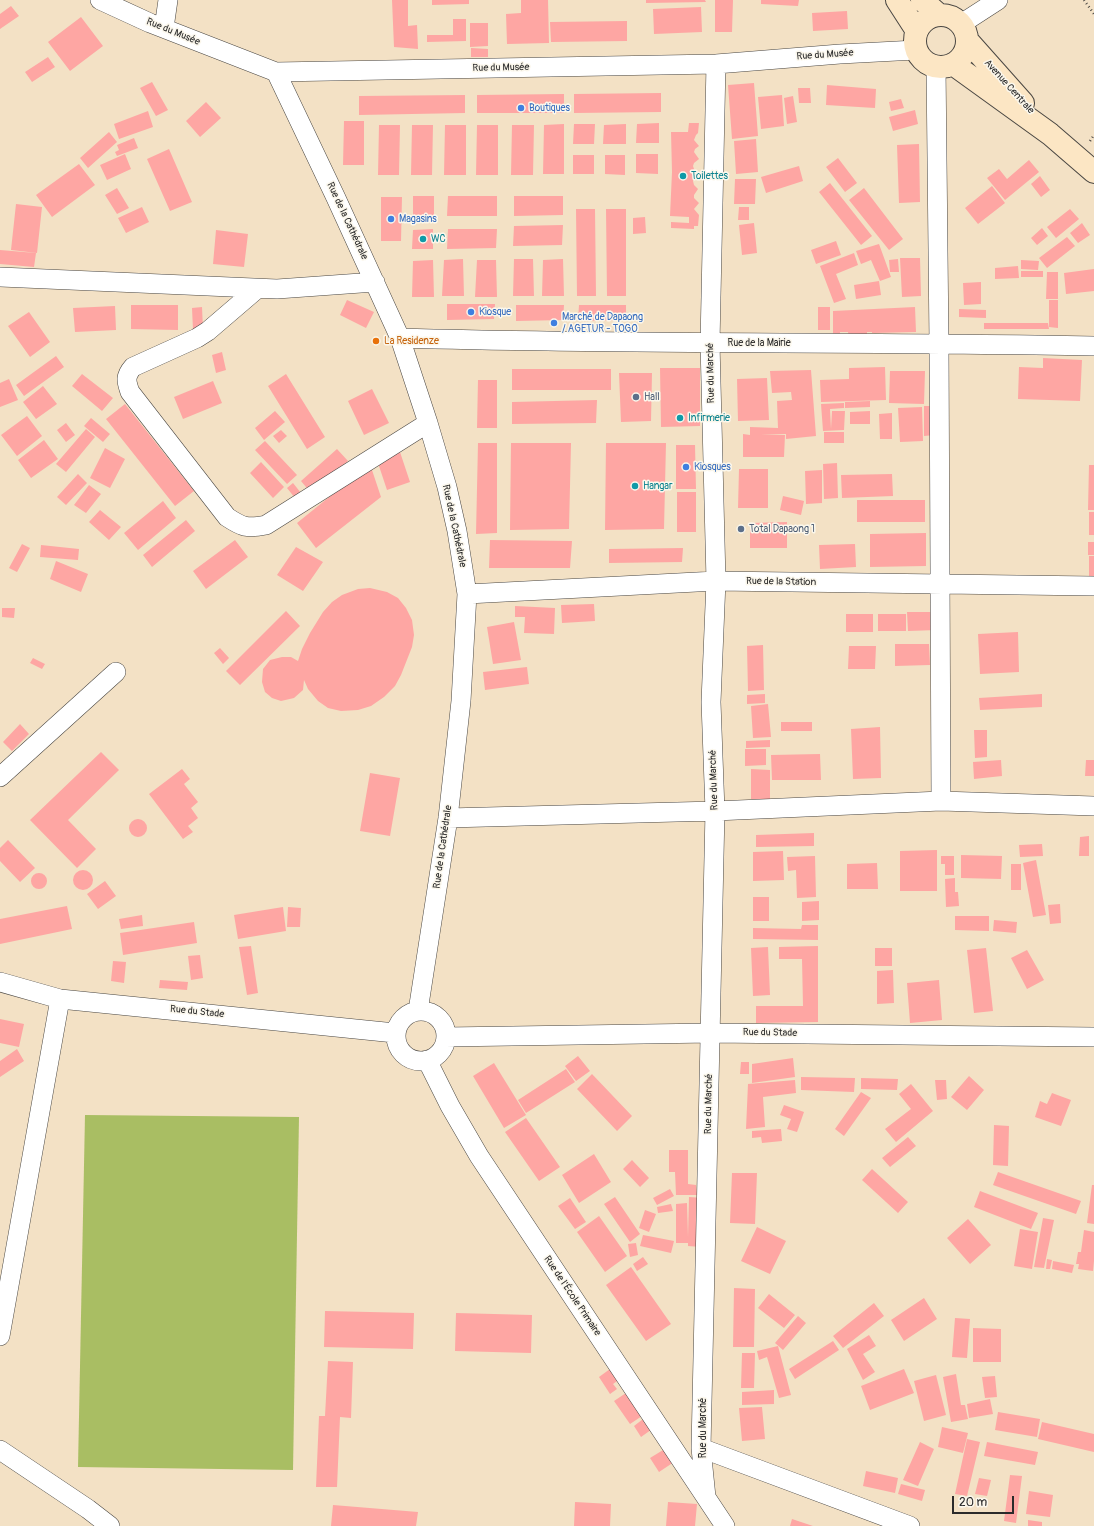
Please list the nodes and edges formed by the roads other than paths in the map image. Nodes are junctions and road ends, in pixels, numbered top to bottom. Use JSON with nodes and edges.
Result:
{"nodes":[{"id":1,"x":100,"y":0,"type":"edge"},
{"id":2,"x":168,"y":0,"type":"edge"},
{"id":3,"x":897,"y":0,"type":"edge"},
{"id":4,"x":922,"y":0,"type":"edge"},
{"id":5,"x":998,"y":0,"type":"edge"},
{"id":6,"x":939,"y":15,"type":"junction"},
{"id":7,"x":164,"y":28,"type":"junction"},
{"id":8,"x":964,"y":32,"type":"junction"},
{"id":9,"x":916,"y":40,"type":"junction"},
{"id":10,"x":716,"y":64,"type":"junction"},
{"id":11,"x":944,"y":65,"type":"junction"},
{"id":12,"x":276,"y":72,"type":"junction"},
{"id":13,"x":1050,"y":134,"type":"junction"},
{"id":14,"x":1094,"y":172,"type":"edge"},
{"id":15,"x":0,"y":277,"type":"edge"},
{"id":16,"x":375,"y":282,"type":"junction"},
{"id":17,"x":257,"y":289,"type":"junction"},
{"id":18,"x":400,"y":338,"type":"junction"},
{"id":19,"x":710,"y":343,"type":"junction"},
{"id":20,"x":939,"y":343,"type":"junction"},
{"id":21,"x":1094,"y":346,"type":"edge"},
{"id":22,"x":428,"y":423,"type":"junction"},
{"id":23,"x":716,"y":581,"type":"junction"},
{"id":24,"x":941,"y":584,"type":"junction"},
{"id":25,"x":1094,"y":586,"type":"edge"},
{"id":26,"x":468,"y":594,"type":"junction"},
{"id":27,"x":116,"y":672,"type":"dead end"},
{"id":28,"x":0,"y":777,"type":"edge"},
{"id":29,"x":941,"y":801,"type":"junction"},
{"id":30,"x":1094,"y":806,"type":"edge"},
{"id":31,"x":715,"y":811,"type":"junction"},
{"id":32,"x":448,"y":818,"type":"junction"},
{"id":33,"x":0,"y":982,"type":"edge"},
{"id":34,"x":60,"y":998,"type":"junction"},
{"id":35,"x":418,"y":1011,"type":"junction"},
{"id":36,"x":396,"y":1033,"type":"junction"},
{"id":37,"x":711,"y":1033,"type":"junction"},
{"id":38,"x":446,"y":1037,"type":"junction"},
{"id":39,"x":1094,"y":1037,"type":"edge"},
{"id":40,"x":427,"y":1060,"type":"junction"},
{"id":41,"x":0,"y":1336,"type":"edge"},
{"id":42,"x":702,"y":1448,"type":"junction"},
{"id":43,"x":0,"y":1450,"type":"edge"},
{"id":44,"x":706,"y":1497,"type":"junction"},
{"id":45,"x":110,"y":1526,"type":"edge"},
{"id":46,"x":725,"y":1526,"type":"edge"},
{"id":47,"x":910,"y":1526,"type":"edge"}],
"edges":[{"from":1,"to":7,"type":"street","name":"Rue du Musée"},
{"from":2,"to":7,"type":"street"},
{"from":3,"to":9,"type":"main road"},
{"from":4,"to":6,"type":"main road"},
{"from":5,"to":8,"type":"street"},
{"from":6,"to":8,"type":"main road"},
{"from":6,"to":9,"type":"main road"},
{"from":7,"to":12,"type":"street","name":"Rue du Musée"},
{"from":8,"to":11,"type":"main road"},
{"from":8,"to":13,"type":"main road","name":"Avenue Centrale"},
{"from":9,"to":10,"type":"street","name":"Rue du Musée"},
{"from":9,"to":11,"type":"main road"},
{"from":10,"to":12,"type":"street","name":"Rue du Musée"},
{"from":10,"to":19,"type":"street","name":"Rue du Marché"},
{"from":11,"to":13,"type":"main road","name":"Avenue Centrale"},
{"from":11,"to":20,"type":"street"},
{"from":12,"to":16,"type":"street","name":"Rue de la Cathédrale"},
{"from":13,"to":14,"type":"main road","name":"Avenue Centrale"},
{"from":15,"to":17,"type":"street"},
{"from":16,"to":17,"type":"street"},
{"from":16,"to":18,"type":"street","name":"Rue de la Cathédrale"},
{"from":17,"to":22,"type":"street"},
{"from":18,"to":19,"type":"street","name":"Rue de la Mairie"},
{"from":18,"to":22,"type":"street","name":"Rue de la Cathédrale"},
{"from":19,"to":20,"type":"street","name":"Rue de la Mairie"},
{"from":19,"to":23,"type":"street","name":"Rue du Marché"},
{"from":20,"to":21,"type":"street","name":"Rue de la Mairie"},
{"from":20,"to":24,"type":"street"},
{"from":22,"to":26,"type":"street","name":"Rue de la Cathédrale"},
{"from":23,"to":24,"type":"street","name":"Rue de la Station"},
{"from":23,"to":26,"type":"street","name":"Rue de la Station"},
{"from":23,"to":31,"type":"street","name":"Rue du Marché"},
{"from":24,"to":25,"type":"street","name":"Rue de la Station"},
{"from":24,"to":29,"type":"street"},
{"from":26,"to":32,"type":"street","name":"Rue de la Cathédrale"},
{"from":27,"to":28,"type":"street"},
{"from":29,"to":30,"type":"street"},
{"from":29,"to":31,"type":"street"},
{"from":31,"to":32,"type":"street"},
{"from":31,"to":37,"type":"street","name":"Rue du Marché"},
{"from":32,"to":35,"type":"street","name":"Rue de la Cathédrale"},
{"from":33,"to":34,"type":"street","name":"Rue du Stade"},
{"from":34,"to":36,"type":"street","name":"Rue du Stade"},
{"from":34,"to":41,"type":"street"},
{"from":35,"to":36,"type":"street"},
{"from":35,"to":38,"type":"street"},
{"from":36,"to":40,"type":"street"},
{"from":37,"to":38,"type":"street","name":"Rue du Stade"},
{"from":37,"to":39,"type":"street","name":"Rue du Stade"},
{"from":37,"to":42,"type":"street","name":"Rue du Marché"},
{"from":38,"to":40,"type":"street"},
{"from":40,"to":44,"type":"street","name":"Rue de l'École Primaire"},
{"from":42,"to":44,"type":"street","name":"Rue du Marché"},
{"from":42,"to":47,"type":"street"},
{"from":43,"to":45,"type":"street"},
{"from":44,"to":46,"type":"street","name":"Rue de l'École Primaire"}]}
